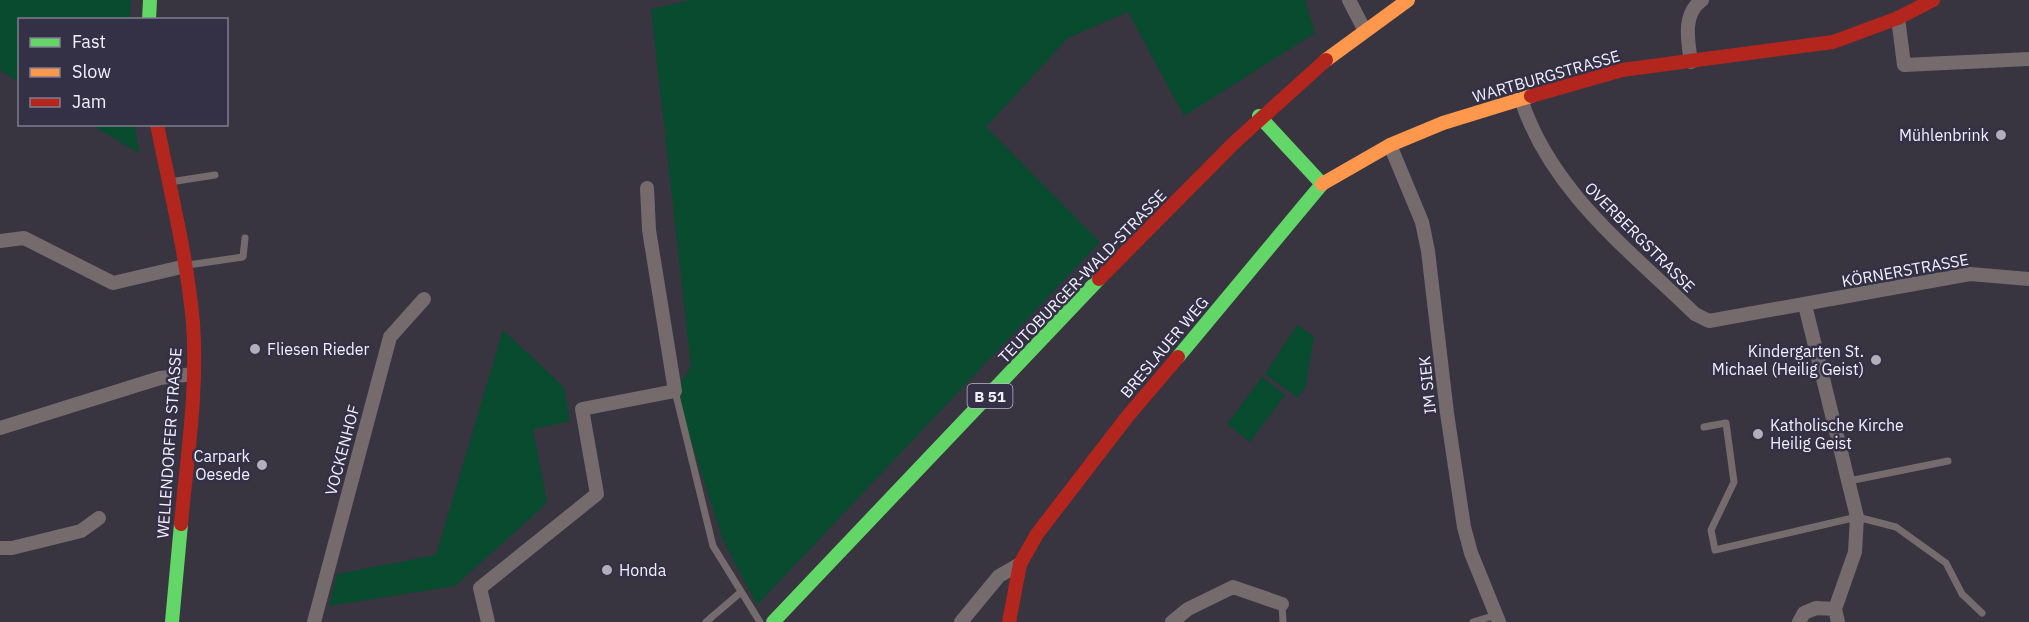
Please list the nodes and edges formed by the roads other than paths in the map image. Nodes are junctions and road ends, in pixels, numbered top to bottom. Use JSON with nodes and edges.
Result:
{"nodes":[{"id":1,"x":150,"y":0,"type":"edge"},
{"id":2,"x":1349,"y":0,"type":"edge"},
{"id":3,"x":1408,"y":0,"type":"edge"},
{"id":4,"x":1702,"y":0,"type":"edge"},
{"id":5,"x":1933,"y":0,"type":"edge"},
{"id":6,"x":149,"y":18,"type":"edge"},
{"id":7,"x":1898,"y":18,"type":"junction"},
{"id":8,"x":1364,"y":29,"type":"junction"},
{"id":9,"x":2029,"y":59,"type":"edge"},
{"id":10,"x":1691,"y":62,"type":"junction"},
{"id":11,"x":1521,"y":99,"type":"junction"},
{"id":12,"x":1259,"y":116,"type":"junction"},
{"id":13,"x":157,"y":126,"type":"edge"},
{"id":14,"x":1390,"y":145,"type":"junction"},
{"id":15,"x":214,"y":175,"type":"dead end"},
{"id":16,"x":168,"y":182,"type":"junction"},
{"id":17,"x":1322,"y":184,"type":"junction"},
{"id":18,"x":646,"y":189,"type":"dead end"},
{"id":19,"x":245,"y":238,"type":"dead end"},
{"id":20,"x":0,"y":241,"type":"edge"},
{"id":21,"x":186,"y":266,"type":"junction"},
{"id":22,"x":2029,"y":279,"type":"edge"},
{"id":23,"x":424,"y":299,"type":"dead end"},
{"id":24,"x":1806,"y":304,"type":"junction"},
{"id":25,"x":1786,"y":308,"type":"joint"},
{"id":26,"x":194,"y":374,"type":"junction"},
{"id":27,"x":675,"y":391,"type":"junction"},
{"id":28,"x":1704,"y":427,"type":"dead end"},
{"id":29,"x":0,"y":428,"type":"edge"},
{"id":30,"x":1948,"y":461,"type":"dead end"},
{"id":31,"x":1848,"y":481,"type":"junction"},
{"id":32,"x":1857,"y":517,"type":"junction"},
{"id":33,"x":99,"y":518,"type":"dead end"},
{"id":34,"x":0,"y":548,"type":"edge"},
{"id":35,"x":1020,"y":564,"type":"junction"},
{"id":36,"x":741,"y":592,"type":"junction"},
{"id":37,"x":1282,"y":604,"type":"joint"},
{"id":38,"x":1982,"y":613,"type":"dead end"},
{"id":39,"x":1837,"y":616,"type":"edge"},
{"id":40,"x":1498,"y":619,"type":"edge"},
{"id":41,"x":172,"y":622,"type":"edge"},
{"id":42,"x":314,"y":622,"type":"edge"},
{"id":43,"x":488,"y":622,"type":"edge"},
{"id":44,"x":706,"y":622,"type":"edge"},
{"id":45,"x":760,"y":622,"type":"edge"},
{"id":46,"x":773,"y":622,"type":"edge"},
{"id":47,"x":961,"y":622,"type":"edge"},
{"id":48,"x":1009,"y":622,"type":"edge"},
{"id":49,"x":1172,"y":622,"type":"edge"},
{"id":50,"x":1283,"y":622,"type":"edge"},
{"id":51,"x":1473,"y":622,"type":"edge"},
{"id":52,"x":1799,"y":622,"type":"edge"}],
"edges":[{"from":1,"to":6,"type":"street"},
{"from":2,"to":8,"type":"street"},
{"from":3,"to":8,"type":"street","name":"TEUTOBURGER-WALD-STRASSE","number":"B 51"},
{"from":4,"to":10,"type":"street"},
{"from":5,"to":7,"type":"street","name":"WARTBURGSTRASSE"},
{"from":7,"to":9,"type":"street"},
{"from":7,"to":10,"type":"street","name":"WARTBURGSTRASSE"},
{"from":8,"to":12,"type":"street","name":"TEUTOBURGER-WALD-STRASSE","number":"B 51"},
{"from":10,"to":11,"type":"street","name":"WARTBURGSTRASSE"},
{"from":11,"to":14,"type":"street","name":"WARTBURGSTRASSE"},
{"from":11,"to":25,"type":"street","name":"OVERBERGSTRASSE"},
{"from":12,"to":17,"type":"street"},
{"from":12,"to":46,"type":"street","name":"TEUTOBURGER-WALD-STRASSE","number":"B 51"},
{"from":13,"to":16,"type":"street","name":"WELLENDORFER STRASSE"},
{"from":14,"to":17,"type":"street","name":"WARTBURGSTRASSE"},
{"from":14,"to":40,"type":"street","name":"IM SIEK"},
{"from":15,"to":16,"type":"lane"},
{"from":16,"to":21,"type":"street","name":"WELLENDORFER STRASSE"},
{"from":17,"to":35,"type":"street","name":"BRESLAUER WEG"},
{"from":18,"to":27,"type":"street"},
{"from":19,"to":21,"type":"lane"},
{"from":20,"to":21,"type":"street"},
{"from":21,"to":26,"type":"street","name":"WELLENDORFER STRASSE"},
{"from":22,"to":24,"type":"street","name":"KÖRNERSTRASSE"},
{"from":23,"to":42,"type":"street","name":"VOCKENHOF"},
{"from":24,"to":25,"type":"street","name":"KÖRNERSTRASSE"},
{"from":24,"to":31,"type":"street"},
{"from":26,"to":29,"type":"street"},
{"from":26,"to":41,"type":"street","name":"WELLENDORFER STRASSE"},
{"from":27,"to":36,"type":"lane"},
{"from":27,"to":43,"type":"street"},
{"from":28,"to":32,"type":"lane"},
{"from":30,"to":31,"type":"lane"},
{"from":31,"to":32,"type":"street"},
{"from":32,"to":38,"type":"lane"},
{"from":32,"to":39,"type":"street"},
{"from":33,"to":34,"type":"street"},
{"from":35,"to":47,"type":"street"},
{"from":35,"to":48,"type":"street","name":"BRESLAUER WEG"},
{"from":36,"to":44,"type":"lane"},
{"from":36,"to":45,"type":"lane"},
{"from":37,"to":49,"type":"street"},
{"from":37,"to":50,"type":"lane"},
{"from":39,"to":52,"type":"street"},
{"from":40,"to":51,"type":"lane"}]}
